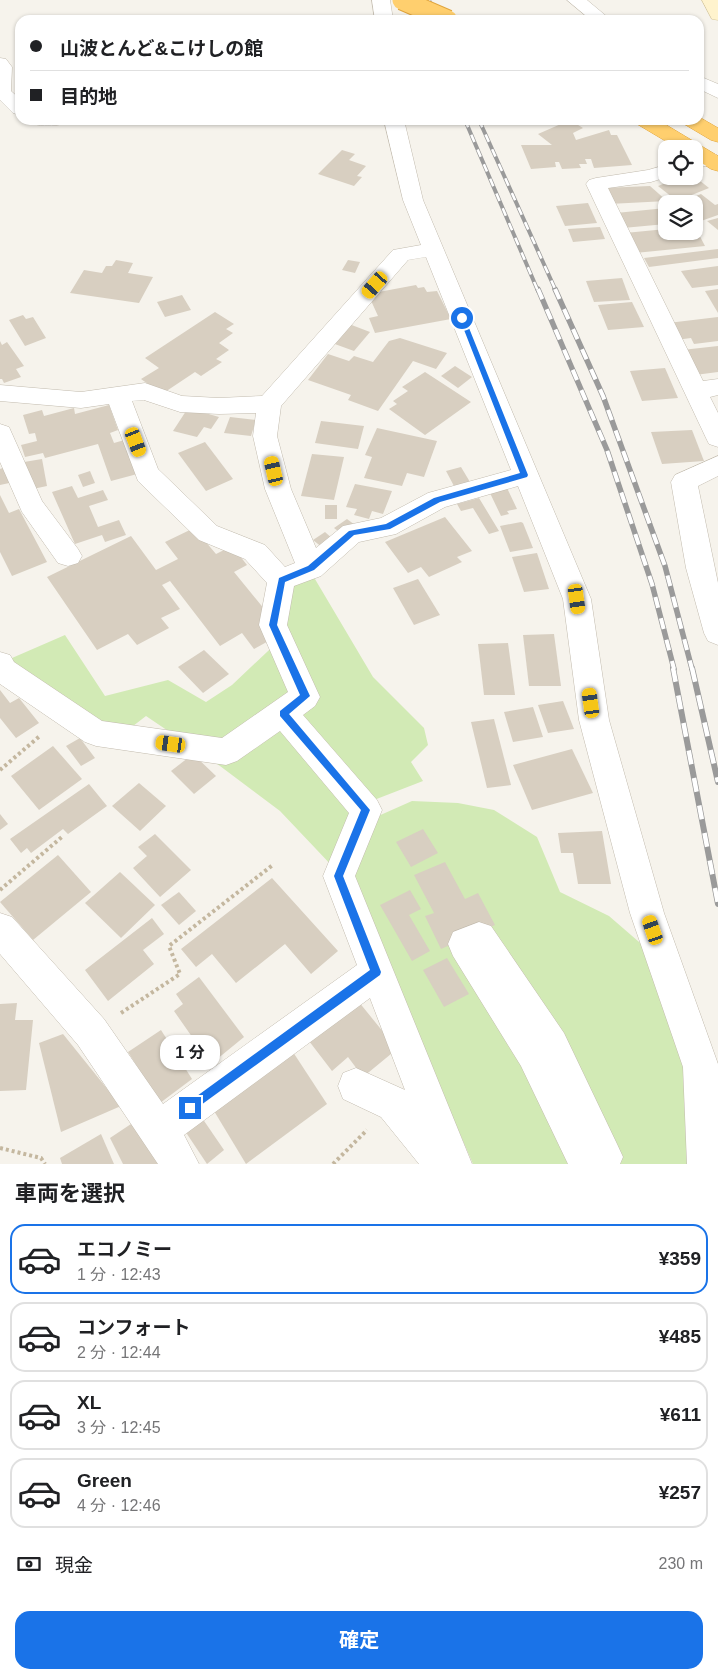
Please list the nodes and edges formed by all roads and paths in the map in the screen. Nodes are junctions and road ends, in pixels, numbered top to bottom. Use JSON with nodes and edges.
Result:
{"nodes":[{"id":1,"x":380,"y":0,"type":"edge"},
{"id":2,"x":402,"y":0,"type":"edge"},
{"id":3,"x":576,"y":0,"type":"edge"},
{"id":4,"x":711,"y":0,"type":"edge"},
{"id":5,"x":383,"y":15,"type":"edge"},
{"id":6,"x":436,"y":15,"type":"edge"},
{"id":7,"x":596,"y":15,"type":"edge"},
{"id":8,"x":718,"y":15,"type":"edge"},
{"id":9,"x":0,"y":63,"type":"edge"},
{"id":10,"x":704,"y":84,"type":"edge"},
{"id":11,"x":718,"y":92,"type":"edge"},
{"id":12,"x":15,"y":104,"type":"edge"},
{"id":13,"x":395,"y":125,"type":"edge"},
{"id":14,"x":652,"y":125,"type":"edge"},
{"id":15,"x":699,"y":125,"type":"edge"},
{"id":16,"x":718,"y":136,"type":"edge"},
{"id":17,"x":706,"y":157,"type":"edge"},
{"id":18,"x":658,"y":173,"type":"edge"},
{"id":19,"x":433,"y":249,"type":"junction"},
{"id":20,"x":707,"y":389,"type":"edge"},
{"id":21,"x":10,"y":393,"type":"edge"},
{"id":22,"x":118,"y":395,"type":"junction"},
{"id":23,"x":269,"y":404,"type":"junction"},
{"id":24,"x":0,"y":417,"type":"edge"},
{"id":25,"x":0,"y":433,"type":"edge"},
{"id":26,"x":718,"y":438,"type":"edge"},
{"id":27,"x":718,"y":465,"type":"edge"},
{"id":28,"x":525,"y":475,"type":"junction"},
{"id":29,"x":68,"y":556,"type":"dead end"},
{"id":30,"x":311,"y":568,"type":"junction"},
{"id":31,"x":281,"y":580,"type":"junction"},
{"id":32,"x":718,"y":633,"type":"edge"},
{"id":33,"x":0,"y":664,"type":"edge"},
{"id":34,"x":67,"y":713,"type":"junction"},
{"id":35,"x":283,"y":713,"type":"junction"},
{"id":36,"x":0,"y":770,"type":"edge"},
{"id":37,"x":63,"y":836,"type":"dead end"},
{"id":38,"x":274,"y":864,"type":"dead end"},
{"id":39,"x":0,"y":890,"type":"edge"},
{"id":40,"x":3,"y":940,"type":"edge"},
{"id":41,"x":376,"y":972,"type":"junction"},
{"id":42,"x":91,"y":1032,"type":"junction"},
{"id":43,"x":356,"y":1086,"type":"dead end"},
{"id":44,"x":394,"y":1104,"type":"junction"},
{"id":45,"x":159,"y":1130,"type":"junction"},
{"id":46,"x":0,"y":1148,"type":"edge"},
{"id":47,"x":45,"y":1164,"type":"edge"},
{"id":48,"x":180,"y":1164,"type":"edge"},
{"id":49,"x":333,"y":1164,"type":"edge"},
{"id":50,"x":444,"y":1164,"type":"edge"},
{"id":51,"x":452,"y":1164,"type":"edge"},
{"id":52,"x":588,"y":1164,"type":"edge"},
{"id":53,"x":706,"y":1164,"type":"edge"}],
"edges":[{"from":1,"to":5,"type":"street"},
{"from":2,"to":6,"type":"highway","bridge":true},
{"from":3,"to":7,"type":"street"},
{"from":4,"to":8,"type":"street"},
{"from":9,"to":12,"type":"street"},
{"from":10,"to":11,"type":"street"},
{"from":13,"to":19,"type":"street"},
{"from":14,"to":17,"type":"highway"},
{"from":15,"to":16,"type":"highway"},
{"from":18,"to":20,"type":"street"},
{"from":19,"to":23,"type":"street"},
{"from":19,"to":28,"type":"street"},
{"from":20,"to":26,"type":"street"},
{"from":21,"to":22,"type":"street"},
{"from":21,"to":24,"type":"street"},
{"from":22,"to":23,"type":"street"},
{"from":22,"to":31,"type":"street"},
{"from":23,"to":30,"type":"street"},
{"from":25,"to":29,"type":"street"},
{"from":27,"to":32,"type":"street"},
{"from":28,"to":30,"type":"street"},
{"from":28,"to":53,"type":"street"},
{"from":30,"to":31,"type":"street"},
{"from":31,"to":35,"type":"street"},
{"from":33,"to":34,"type":"street"},
{"from":34,"to":35,"type":"street"},
{"from":34,"to":36,"type":"path"},
{"from":35,"to":41,"type":"street"},
{"from":37,"to":39,"type":"path"},
{"from":38,"to":42,"type":"path"},
{"from":40,"to":42,"type":"street"},
{"from":41,"to":45,"type":"street"},
{"from":41,"to":51,"type":"street"},
{"from":42,"to":45,"type":"street"},
{"from":43,"to":44,"type":"street"},
{"from":44,"to":49,"type":"path"},
{"from":44,"to":50,"type":"street"},
{"from":45,"to":48,"type":"street"},
{"from":46,"to":47,"type":"path"},
{"from":52,"to":52,"type":"street"}]}
